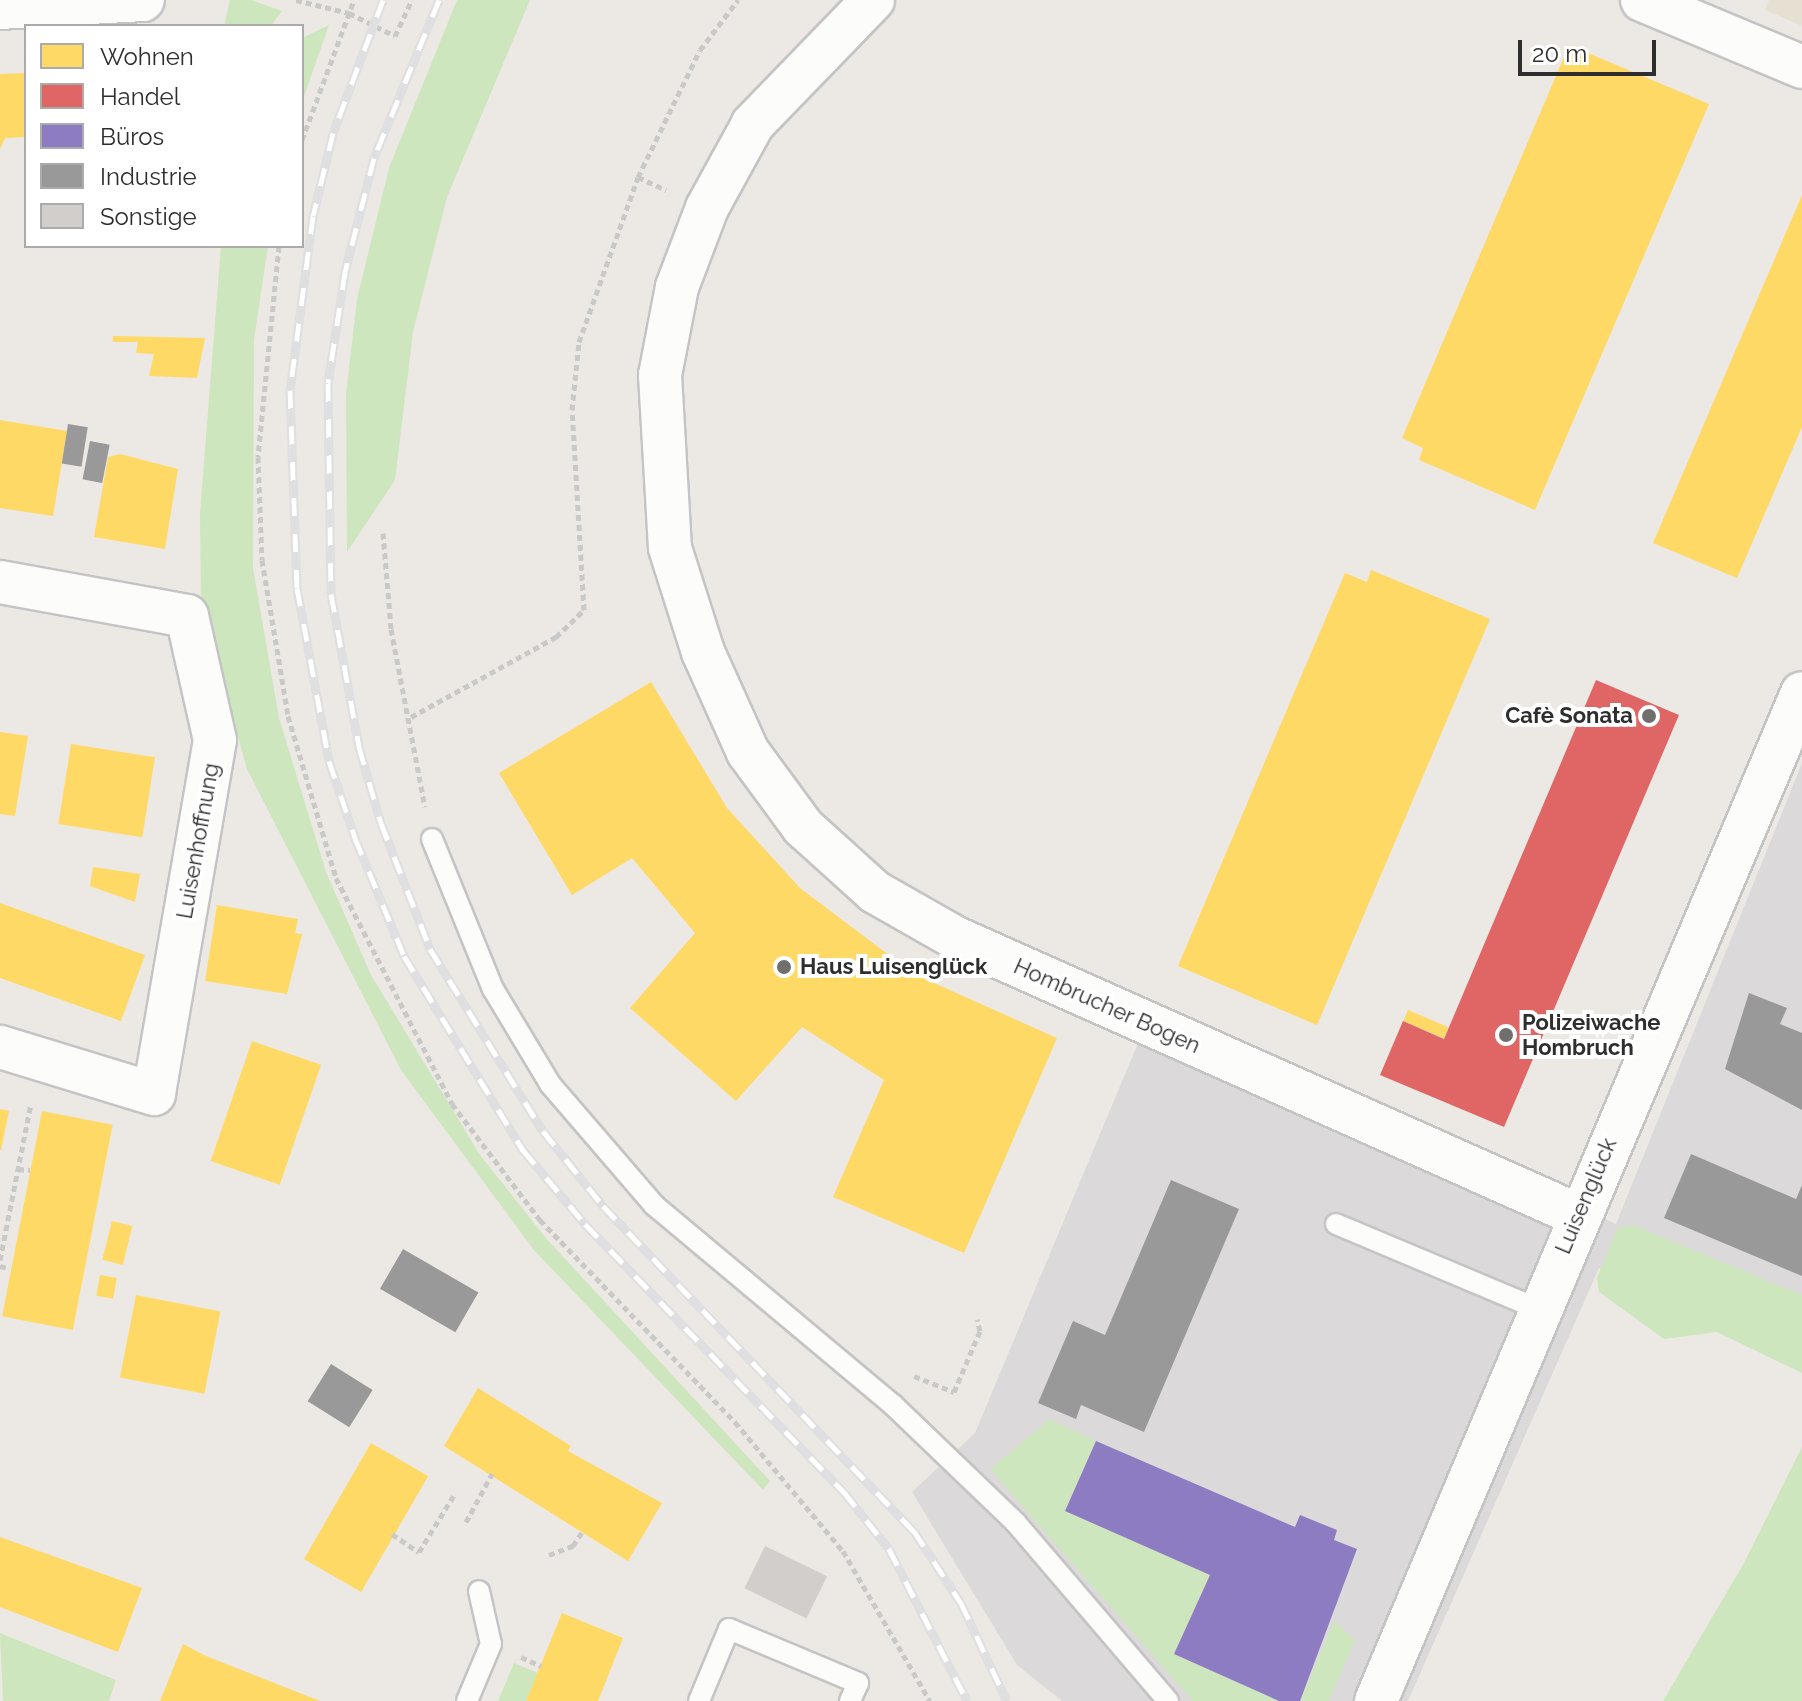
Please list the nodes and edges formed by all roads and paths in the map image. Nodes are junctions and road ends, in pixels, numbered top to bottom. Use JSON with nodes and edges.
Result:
{"nodes":[{"id":1,"x":143,"y":0,"type":"edge"},
{"id":2,"x":296,"y":0,"type":"edge"},
{"id":3,"x":354,"y":0,"type":"edge"},
{"id":4,"x":412,"y":0,"type":"edge"},
{"id":5,"x":738,"y":0,"type":"edge"},
{"id":6,"x":873,"y":0,"type":"edge"},
{"id":7,"x":1642,"y":0,"type":"edge"},
{"id":8,"x":0,"y":8,"type":"edge"},
{"id":9,"x":349,"y":13,"type":"junction"},
{"id":10,"x":1802,"y":67,"type":"edge"},
{"id":11,"x":304,"y":135,"type":"edge"},
{"id":12,"x":383,"y":533,"type":"dead end"},
{"id":13,"x":0,"y":582,"type":"edge"},
{"id":14,"x":1802,"y":693,"type":"edge"},
{"id":15,"x":411,"y":717,"type":"junction"},
{"id":16,"x":432,"y":839,"type":"joint"},
{"id":17,"x":0,"y":1047,"type":"edge"},
{"id":18,"x":41,"y":1057,"type":"junction"},
{"id":19,"x":18,"y":1169,"type":"junction"},
{"id":20,"x":30,"y":1170,"type":"dead end"},
{"id":21,"x":1578,"y":1215,"type":"junction"},
{"id":22,"x":1336,"y":1224,"type":"dead end"},
{"id":23,"x":0,"y":1263,"type":"edge"},
{"id":24,"x":10,"y":1269,"type":"dead end"},
{"id":25,"x":1538,"y":1309,"type":"junction"},
{"id":26,"x":977,"y":1319,"type":"dead end"},
{"id":27,"x":842,"y":1366,"type":"junction"},
{"id":28,"x":492,"y":1474,"type":"dead end"},
{"id":29,"x":454,"y":1495,"type":"dead end"},
{"id":30,"x":466,"y":1522,"type":"dead end"},
{"id":31,"x":582,"y":1532,"type":"dead end"},
{"id":32,"x":392,"y":1534,"type":"dead end"},
{"id":33,"x":549,"y":1555,"type":"dead end"},
{"id":34,"x":479,"y":1591,"type":"dead end"},
{"id":35,"x":467,"y":1701,"type":"edge"},
{"id":36,"x":699,"y":1701,"type":"edge"},
{"id":37,"x":850,"y":1701,"type":"edge"},
{"id":38,"x":1168,"y":1701,"type":"edge"},
{"id":39,"x":1376,"y":1701,"type":"edge"}],
"edges":[{"from":1,"to":8,"type":"street"},
{"from":2,"to":9,"type":"path"},
{"from":3,"to":9,"type":"path"},
{"from":4,"to":9,"type":"path"},
{"from":5,"to":15,"type":"path"},
{"from":6,"to":21,"type":"street","name":"Hombrucher Bogen"},
{"from":7,"to":10,"type":"street"},
{"from":9,"to":11,"type":"path"},
{"from":12,"to":15,"type":"path"},
{"from":13,"to":18,"type":"street","name":"Luisenhoffnung"},
{"from":14,"to":21,"type":"street","name":"Luisenglück"},
{"from":15,"to":16,"type":"path"},
{"from":16,"to":27,"type":"lane"},
{"from":17,"to":18,"type":"street","name":"Luisenhoffnung"},
{"from":18,"to":19,"type":"path"},
{"from":19,"to":20,"type":"path"},
{"from":19,"to":23,"type":"path"},
{"from":21,"to":25,"type":"street","name":"Luisenglück"},
{"from":22,"to":25,"type":"lane"},
{"from":23,"to":24,"type":"path"},
{"from":25,"to":39,"type":"street","name":"Luisenglück"},
{"from":26,"to":27,"type":"path"},
{"from":27,"to":38,"type":"lane"},
{"from":28,"to":30,"type":"path"},
{"from":29,"to":32,"type":"path"},
{"from":31,"to":33,"type":"path"},
{"from":34,"to":35,"type":"lane"},
{"from":36,"to":37,"type":"lane"}]}
